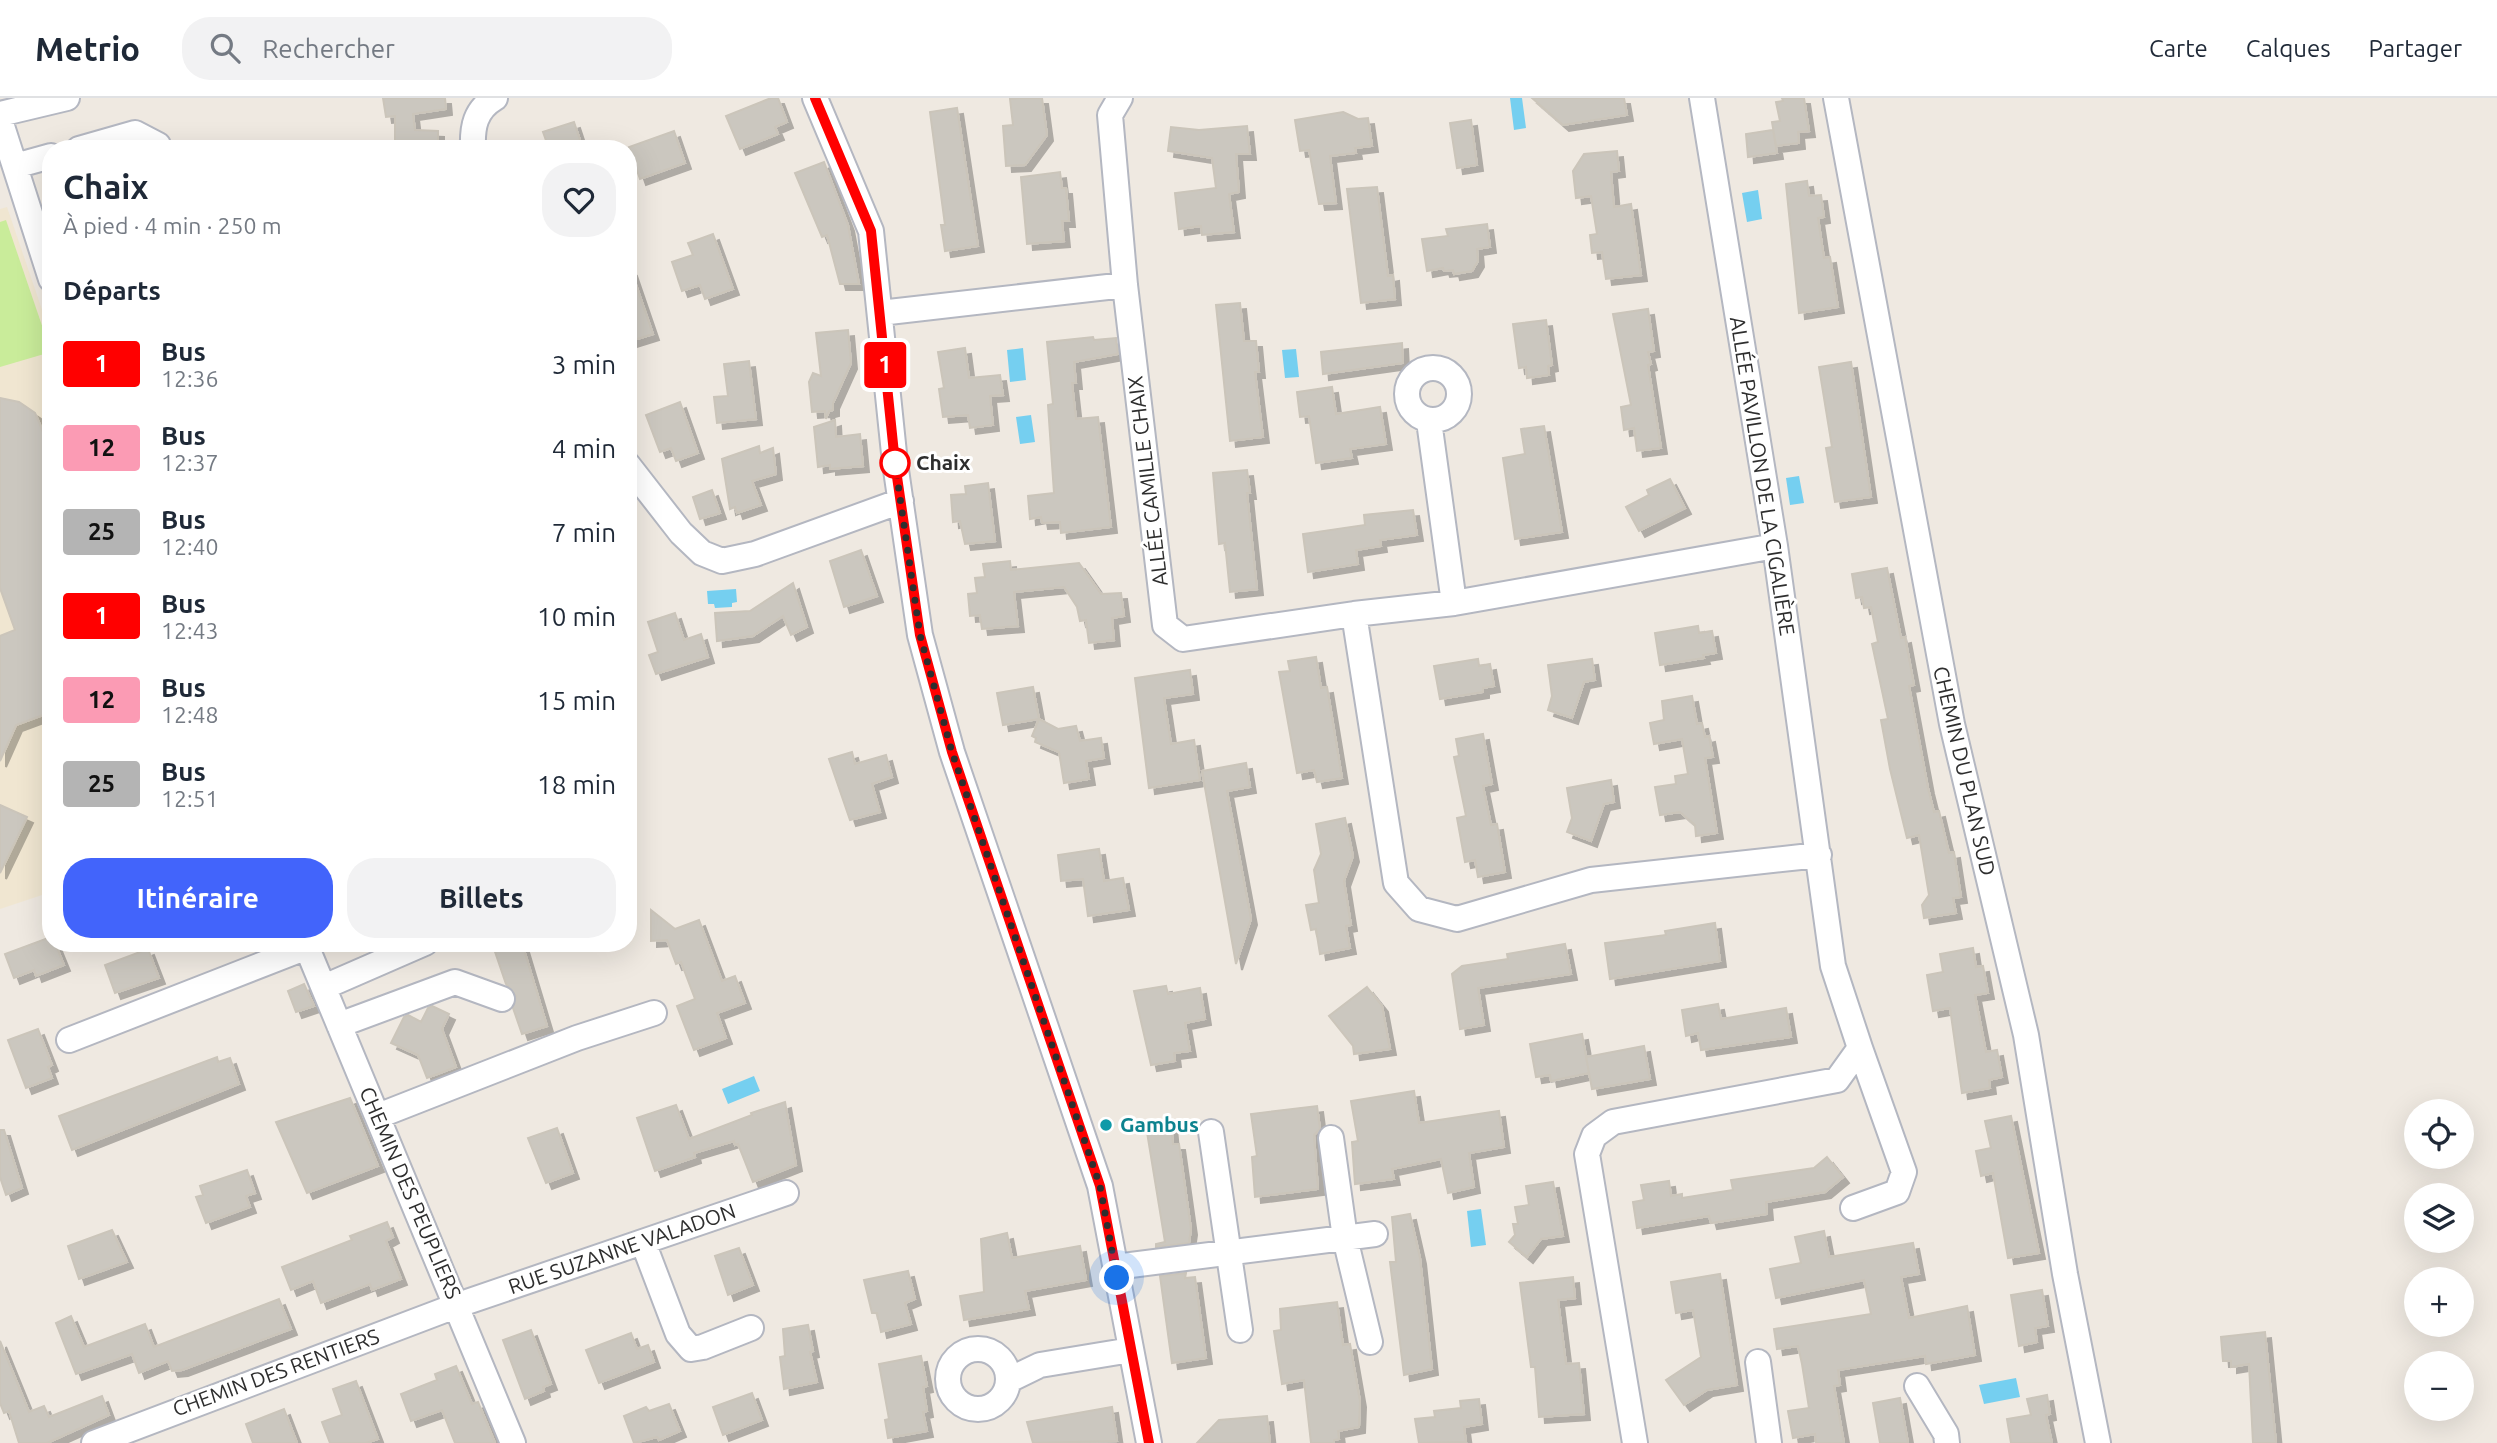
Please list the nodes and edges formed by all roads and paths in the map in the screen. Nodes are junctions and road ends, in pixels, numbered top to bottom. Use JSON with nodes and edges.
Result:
{"nodes":[{"id":1,"x":67,"y":98,"type":"edge"},
{"id":2,"x":495,"y":98,"type":"edge"},
{"id":3,"x":815,"y":98,"type":"edge"},
{"id":4,"x":1119,"y":98,"type":"edge"},
{"id":5,"x":1702,"y":98,"type":"edge"},
{"id":6,"x":1836,"y":98,"type":"edge"},
{"id":7,"x":0,"y":117,"type":"edge"},
{"id":8,"x":110,"y":140,"type":"edge"},
{"id":9,"x":148,"y":140,"type":"edge"},
{"id":10,"x":472,"y":140,"type":"edge"},
{"id":11,"x":42,"y":162,"type":"edge"},
{"id":12,"x":12,"y":181,"type":"edge"},
{"id":13,"x":42,"y":240,"type":"edge"},
{"id":14,"x":1125,"y":285,"type":"junction"},
{"id":15,"x":880,"y":313,"type":"junction"},
{"id":16,"x":1429,"y":421,"type":"dead end"},
{"id":17,"x":637,"y":477,"type":"edge"},
{"id":18,"x":901,"y":501,"type":"junction"},
{"id":19,"x":1775,"y":546,"type":"junction"},
{"id":20,"x":1454,"y":603,"type":"junction"},
{"id":21,"x":1354,"y":614,"type":"junction"},
{"id":22,"x":1819,"y":855,"type":"junction"},
{"id":23,"x":289,"y":952,"type":"edge"},
{"id":24,"x":309,"y":952,"type":"edge"},
{"id":25,"x":405,"y":952,"type":"edge"},
{"id":26,"x":324,"y":988,"type":"junction"},
{"id":27,"x":502,"y":999,"type":"dead end"},
{"id":28,"x":654,"y":1013,"type":"dead end"},
{"id":29,"x":339,"y":1025,"type":"junction"},
{"id":30,"x":69,"y":1040,"type":"dead end"},
{"id":31,"x":1860,"y":1048,"type":"junction"},
{"id":32,"x":378,"y":1116,"type":"junction"},
{"id":33,"x":1211,"y":1132,"type":"dead end"},
{"id":34,"x":1331,"y":1138,"type":"dead end"},
{"id":35,"x":786,"y":1193,"type":"dead end"},
{"id":36,"x":1853,"y":1208,"type":"dead end"},
{"id":37,"x":1375,"y":1234,"type":"dead end"},
{"id":38,"x":1345,"y":1238,"type":"junction"},
{"id":39,"x":643,"y":1242,"type":"junction"},
{"id":40,"x":1230,"y":1253,"type":"junction"},
{"id":41,"x":1115,"y":1267,"type":"junction"},
{"id":42,"x":458,"y":1305,"type":"junction"},
{"id":43,"x":751,"y":1328,"type":"dead end"},
{"id":44,"x":1240,"y":1330,"type":"dead end"},
{"id":45,"x":1370,"y":1342,"type":"dead end"},
{"id":46,"x":1132,"y":1350,"type":"junction"},
{"id":47,"x":1758,"y":1362,"type":"dead end"},
{"id":48,"x":1009,"y":1380,"type":"dead end"},
{"id":49,"x":1917,"y":1386,"type":"dead end"},
{"id":50,"x":94,"y":1443,"type":"edge"},
{"id":51,"x":513,"y":1443,"type":"edge"},
{"id":52,"x":1149,"y":1443,"type":"edge"},
{"id":53,"x":1635,"y":1443,"type":"edge"},
{"id":54,"x":1769,"y":1443,"type":"edge"},
{"id":55,"x":1947,"y":1443,"type":"edge"},
{"id":56,"x":2098,"y":1443,"type":"edge"}],
"edges":[{"from":1,"to":7,"type":"street"},
{"from":2,"to":10,"type":"street"},
{"from":3,"to":15,"type":"street"},
{"from":4,"to":14,"type":"street","name":"ALLÉE CAMILLE CHAIX"},
{"from":5,"to":19,"type":"street","name":"ALLÉE PAVILLON DE LA CIGALIÈRE"},
{"from":6,"to":56,"type":"street","name":"CHEMIN DU PLAN SUD"},
{"from":7,"to":12,"type":"street"},
{"from":8,"to":9,"type":"street"},
{"from":11,"to":12,"type":"street"},
{"from":12,"to":13,"type":"street"},
{"from":14,"to":15,"type":"street"},
{"from":14,"to":21,"type":"street","name":"ALLÉE CAMILLE CHAIX"},
{"from":15,"to":18,"type":"street"},
{"from":16,"to":20,"type":"street"},
{"from":17,"to":18,"type":"street"},
{"from":18,"to":41,"type":"street"},
{"from":19,"to":20,"type":"street","name":"ALLÉE CAMILLE CHAIX"},
{"from":19,"to":22,"type":"street","name":"ALLÉE PAVILLON DE LA CIGALIÈRE"},
{"from":20,"to":21,"type":"street","name":"ALLÉE CAMILLE CHAIX"},
{"from":21,"to":22,"type":"street"},
{"from":22,"to":31,"type":"street","name":"ALLÉE PAVILLON DE LA CIGALIÈRE"},
{"from":23,"to":30,"type":"street"},
{"from":24,"to":26,"type":"street","name":"CHEMIN DES PEUPLIERS"},
{"from":25,"to":26,"type":"street"},
{"from":26,"to":29,"type":"street","name":"CHEMIN DES PEUPLIERS"},
{"from":27,"to":29,"type":"street"},
{"from":28,"to":32,"type":"street"},
{"from":29,"to":32,"type":"street","name":"CHEMIN DES PEUPLIERS"},
{"from":31,"to":36,"type":"street","name":"ALLÉE PAVILLON DE LA CIGALIÈRE"},
{"from":31,"to":53,"type":"street"},
{"from":32,"to":42,"type":"street","name":"CHEMIN DES PEUPLIERS"},
{"from":33,"to":40,"type":"street"},
{"from":34,"to":38,"type":"street"},
{"from":35,"to":39,"type":"street","name":"RUE SUZANNE VALADON"},
{"from":37,"to":38,"type":"street"},
{"from":38,"to":40,"type":"street"},
{"from":38,"to":45,"type":"street"},
{"from":39,"to":42,"type":"street","name":"RUE SUZANNE VALADON"},
{"from":39,"to":43,"type":"street"},
{"from":40,"to":41,"type":"street"},
{"from":40,"to":44,"type":"street"},
{"from":41,"to":46,"type":"street"},
{"from":42,"to":50,"type":"street","name":"CHEMIN DES RENTIERS"},
{"from":42,"to":51,"type":"street","name":"CHEMIN DES PEUPLIERS"},
{"from":46,"to":48,"type":"street"},
{"from":46,"to":52,"type":"street"},
{"from":47,"to":54,"type":"street"},
{"from":49,"to":55,"type":"street"}]}
